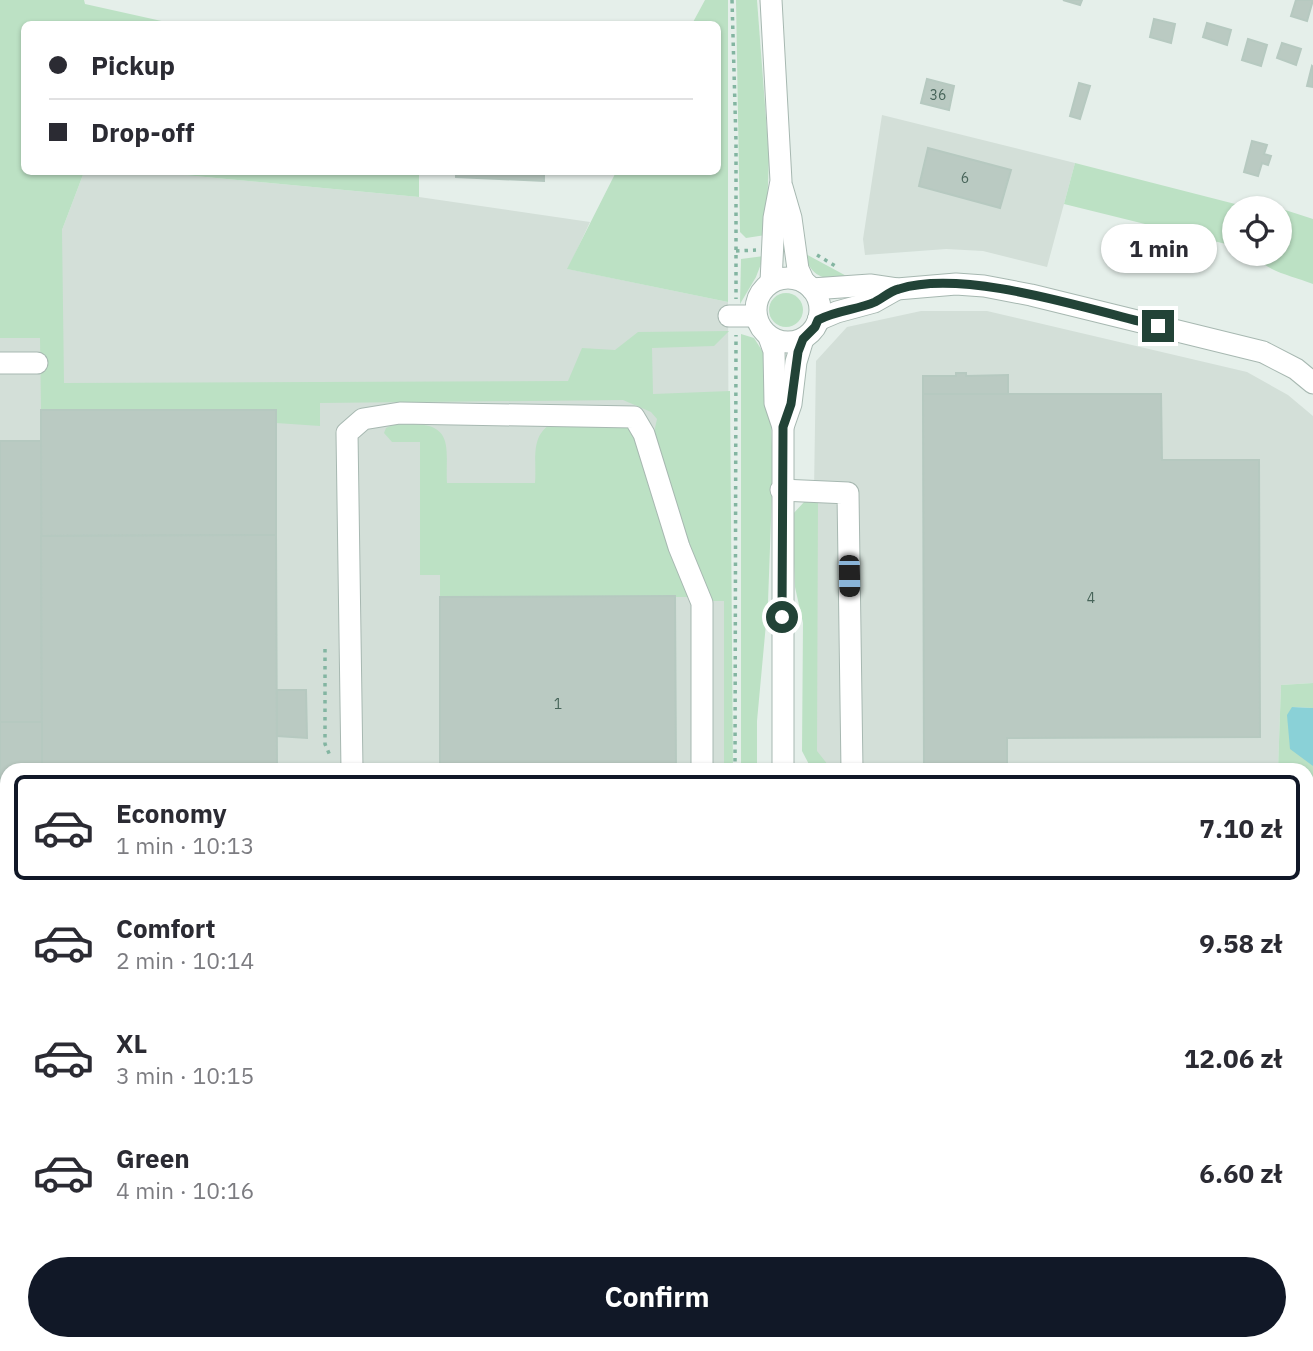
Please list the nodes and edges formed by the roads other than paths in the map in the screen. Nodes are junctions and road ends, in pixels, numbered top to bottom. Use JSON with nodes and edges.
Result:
{"nodes":[{"id":1,"x":771,"y":0,"type":"edge"},
{"id":2,"x":781,"y":181,"type":"junction"},
{"id":3,"x":771,"y":282,"type":"junction"},
{"id":4,"x":808,"y":286,"type":"junction"},
{"id":5,"x":897,"y":289,"type":"junction"},
{"id":6,"x":818,"y":320,"type":"junction"},
{"id":7,"x":769,"y":337,"type":"junction"},
{"id":8,"x":803,"y":339,"type":"junction"},
{"id":9,"x":0,"y":363,"type":"edge"},
{"id":10,"x":37,"y":363,"type":"dead end"},
{"id":11,"x":1313,"y":383,"type":"edge"},
{"id":12,"x":783,"y":427,"type":"junction"},
{"id":13,"x":782,"y":490,"type":"junction"},
{"id":14,"x":344,"y":763,"type":"edge"},
{"id":15,"x":702,"y":763,"type":"edge"},
{"id":16,"x":783,"y":763,"type":"edge"},
{"id":17,"x":852,"y":763,"type":"edge"}],
"edges":[{"from":1,"to":2,"type":"street"},
{"from":2,"to":3,"type":"street"},
{"from":2,"to":4,"type":"street"},
{"from":3,"to":4,"type":"street"},
{"from":3,"to":7,"type":"street"},
{"from":4,"to":5,"type":"street"},
{"from":4,"to":6,"type":"street"},
{"from":5,"to":6,"type":"street"},
{"from":5,"to":11,"type":"street"},
{"from":6,"to":8,"type":"street"},
{"from":7,"to":8,"type":"street"},
{"from":7,"to":12,"type":"street"},
{"from":8,"to":12,"type":"street"},
{"from":9,"to":10,"type":"street"},
{"from":12,"to":13,"type":"street"},
{"from":13,"to":16,"type":"street"},
{"from":13,"to":17,"type":"street"},
{"from":14,"to":15,"type":"street"}]}
